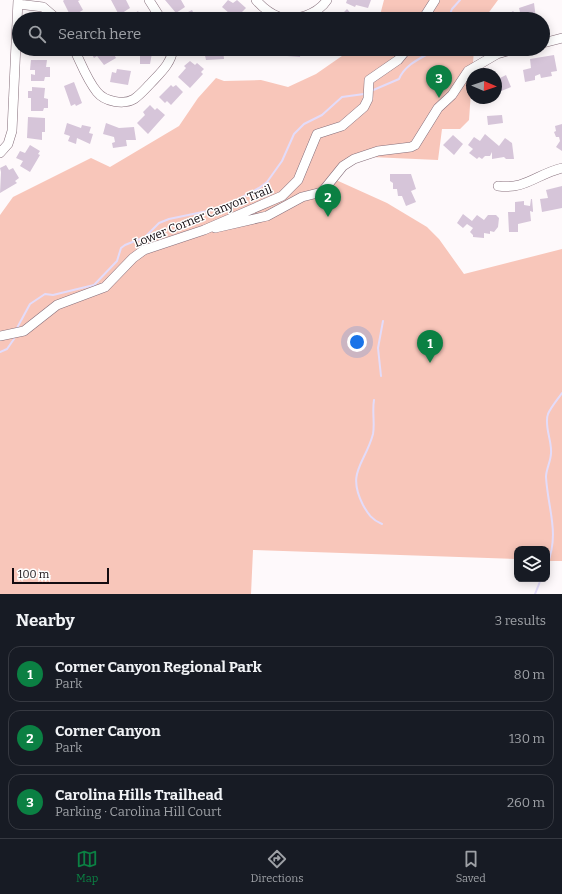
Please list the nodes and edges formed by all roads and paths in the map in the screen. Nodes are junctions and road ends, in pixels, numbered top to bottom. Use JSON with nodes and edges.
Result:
{"nodes":[{"id":1,"x":149,"y":0,"type":"edge"},
{"id":2,"x":256,"y":0,"type":"edge"},
{"id":3,"x":327,"y":0,"type":"edge"},
{"id":4,"x":435,"y":0,"type":"edge"},
{"id":5,"x":18,"y":2,"type":"edge"},
{"id":6,"x":18,"y":12,"type":"edge"},
{"id":7,"x":49,"y":12,"type":"edge"},
{"id":8,"x":157,"y":12,"type":"edge"},
{"id":9,"x":270,"y":12,"type":"edge"},
{"id":10,"x":314,"y":12,"type":"edge"},
{"id":11,"x":427,"y":12,"type":"edge"},
{"id":12,"x":562,"y":38,"type":"edge"},
{"id":13,"x":550,"y":41,"type":"edge"},
{"id":14,"x":15,"y":56,"type":"edge"},
{"id":15,"x":78,"y":56,"type":"edge"},
{"id":16,"x":172,"y":56,"type":"edge"},
{"id":17,"x":401,"y":56,"type":"edge"},
{"id":18,"x":494,"y":56,"type":"edge"},
{"id":19,"x":0,"y":152,"type":"edge"},
{"id":20,"x":562,"y":168,"type":"edge"},
{"id":21,"x":498,"y":186,"type":"dead end"},
{"id":22,"x":204,"y":230,"type":"junction"},
{"id":23,"x":0,"y":336,"type":"edge"}],
"edges":[{"from":1,"to":8,"type":"street"},
{"from":2,"to":9,"type":"street"},
{"from":3,"to":10,"type":"street"},
{"from":4,"to":11,"type":"street"},
{"from":5,"to":6,"type":"street"},
{"from":5,"to":7,"type":"street"},
{"from":12,"to":13,"type":"street"},
{"from":14,"to":19,"type":"street"},
{"from":15,"to":16,"type":"street"},
{"from":17,"to":22,"type":"street","name":"Lower Corner Canyon Trail"},
{"from":18,"to":22,"type":"street"},
{"from":20,"to":21,"type":"street"},
{"from":22,"to":23,"type":"street","name":"Lower Corner Canyon Trail"}]}
